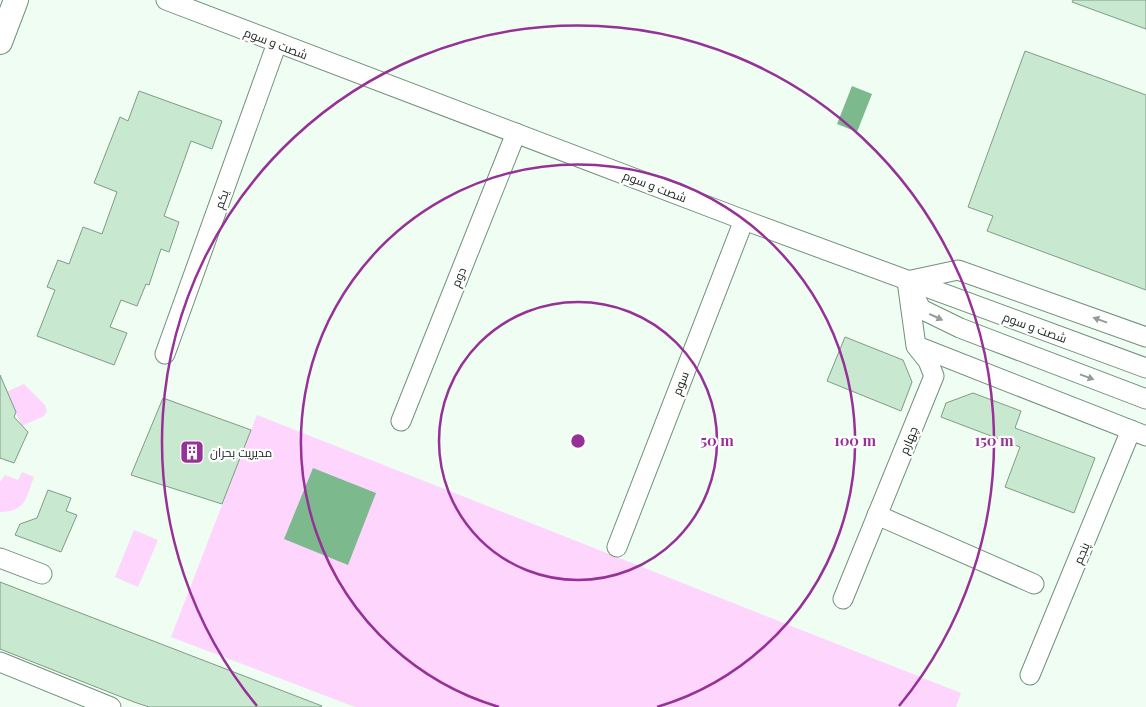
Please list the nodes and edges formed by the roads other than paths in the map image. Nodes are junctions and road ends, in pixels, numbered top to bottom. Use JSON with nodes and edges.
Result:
{"nodes":[{"id":1,"x":16,"y":0,"type":"edge"},
{"id":2,"x":166,"y":0,"type":"edge"},
{"id":3,"x":0,"y":42,"type":"edge"},
{"id":4,"x":277,"y":44,"type":"junction"},
{"id":5,"x":516,"y":133,"type":"junction"},
{"id":6,"x":744,"y":220,"type":"junction"},
{"id":7,"x":907,"y":281,"type":"junction"},
{"id":8,"x":1146,"y":337,"type":"edge"},
{"id":9,"x":916,"y":346,"type":"junction"},
{"id":10,"x":165,"y":354,"type":"dead end"},
{"id":11,"x":1146,"y":368,"type":"edge"},
{"id":12,"x":1146,"y":399,"type":"edge"},
{"id":13,"x":401,"y":422,"type":"dead end"},
{"id":14,"x":1139,"y":433,"type":"edge"},
{"id":15,"x":877,"y":515,"type":"junction"},
{"id":16,"x":617,"y":547,"type":"dead end"},
{"id":17,"x":0,"y":558,"type":"edge"},
{"id":18,"x":42,"y":574,"type":"dead end"},
{"id":19,"x":1034,"y":584,"type":"dead end"},
{"id":20,"x":843,"y":598,"type":"dead end"},
{"id":21,"x":0,"y":662,"type":"edge"},
{"id":22,"x":1030,"y":675,"type":"dead end"},
{"id":23,"x":112,"y":707,"type":"edge"}],
"edges":[{"from":1,"to":3,"type":"main road"},
{"from":2,"to":4,"type":"street","name":"شصت و سوم"},
{"from":4,"to":5,"type":"street","name":"شصت و سوم"},
{"from":4,"to":10,"type":"street","name":"یکم"},
{"from":5,"to":6,"type":"street","name":"شصت و سوم"},
{"from":5,"to":13,"type":"street","name":"دوم"},
{"from":6,"to":7,"type":"street","name":"شصت و سوم"},
{"from":6,"to":16,"type":"street","name":"سوم"},
{"from":8,"to":7,"type":"street","one_way":true},
{"from":7,"to":9,"type":"street","name":"چهارم"},
{"from":7,"to":11,"type":"street","name":"شصت و سوم"},
{"from":7,"to":12,"type":"street","one_way":true},
{"from":9,"to":14,"type":"street"},
{"from":9,"to":15,"type":"street","name":"چهارم"},
{"from":14,"to":22,"type":"street","name":"پنجم"},
{"from":15,"to":19,"type":"street"},
{"from":15,"to":20,"type":"street","name":"چهارم"},
{"from":17,"to":18,"type":"street"},
{"from":21,"to":23,"type":"street"}]}
